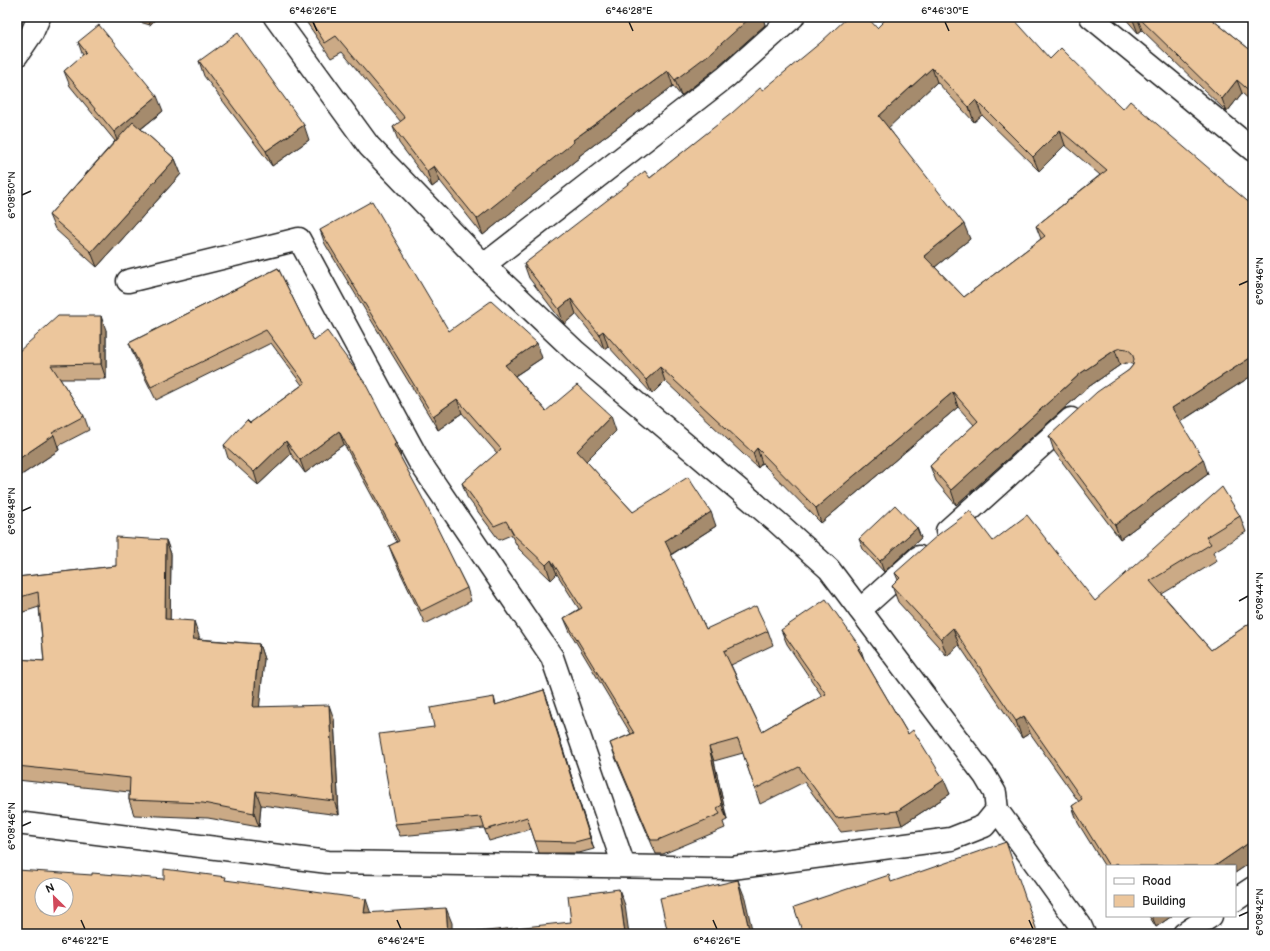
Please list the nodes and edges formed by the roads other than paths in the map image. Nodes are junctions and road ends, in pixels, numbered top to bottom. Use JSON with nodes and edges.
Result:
{"nodes":[{"id":1,"x":39,"y":17,"type":"edge"},
{"id":2,"x":275,"y":17,"type":"edge"},
{"id":3,"x":793,"y":17,"type":"edge"},
{"id":4,"x":1090,"y":17,"type":"edge"},
{"id":5,"x":17,"y":55,"type":"edge"},
{"id":6,"x":1253,"y":150,"type":"edge"},
{"id":7,"x":484,"y":265,"type":"junction"},
{"id":8,"x":128,"y":281,"type":"dead end"},
{"id":9,"x":1083,"y":407,"type":"edge"},
{"id":10,"x":860,"y":610,"type":"junction"},
{"id":11,"x":997,"y":810,"type":"junction"},
{"id":12,"x":17,"y":823,"type":"edge"},
{"id":13,"x":624,"y":866,"type":"junction"},
{"id":14,"x":1253,"y":888,"type":"edge"},
{"id":15,"x":1236,"y":899,"type":"edge"},
{"id":16,"x":1210,"y":917,"type":"edge"},
{"id":17,"x":1084,"y":934,"type":"edge"},
{"id":18,"x":1184,"y":934,"type":"edge"}],
"edges":[{"from":1,"to":5,"type":"street"},
{"from":2,"to":7,"type":"street"},
{"from":3,"to":7,"type":"street"},
{"from":4,"to":6,"type":"street"},
{"from":7,"to":10,"type":"street"},
{"from":8,"to":13,"type":"street"},
{"from":9,"to":10,"type":"street"},
{"from":10,"to":11,"type":"street"},
{"from":11,"to":13,"type":"street"},
{"from":11,"to":17,"type":"street"},
{"from":12,"to":13,"type":"street"},
{"from":14,"to":15,"type":"street"},
{"from":16,"to":18,"type":"street"}]}
